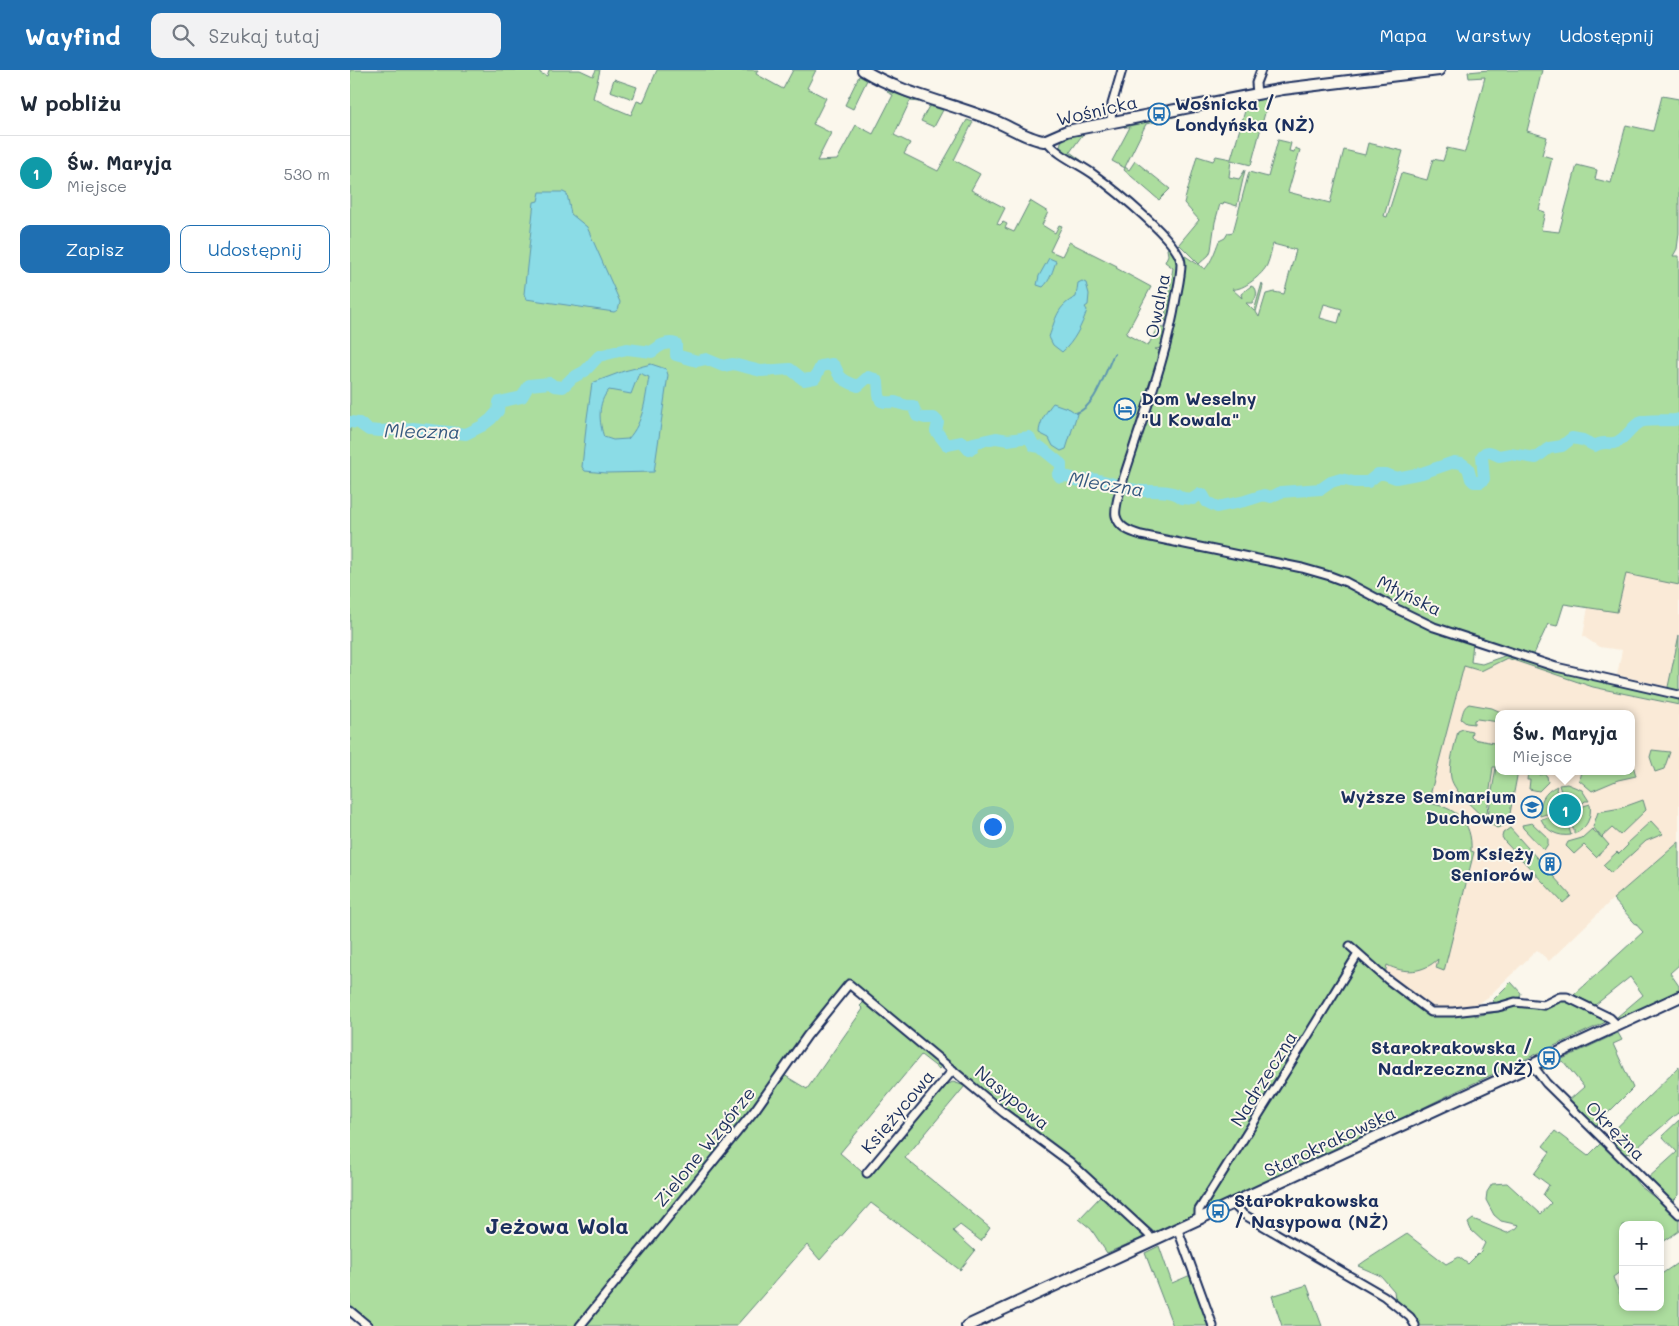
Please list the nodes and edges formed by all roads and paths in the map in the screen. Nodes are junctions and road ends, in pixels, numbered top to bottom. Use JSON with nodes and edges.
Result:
{"nodes":[{"id":1,"x":863,"y":70,"type":"edge"},
{"id":2,"x":1122,"y":70,"type":"edge"},
{"id":3,"x":1261,"y":70,"type":"edge"},
{"id":4,"x":1439,"y":70,"type":"edge"},
{"id":5,"x":1257,"y":94,"type":"junction"},
{"id":6,"x":1111,"y":123,"type":"junction"},
{"id":7,"x":1047,"y":141,"type":"junction"},
{"id":8,"x":1125,"y":528,"type":"joint"},
{"id":9,"x":1679,"y":695,"type":"edge"},
{"id":10,"x":1350,"y":946,"type":"dead end"},
{"id":11,"x":1358,"y":954,"type":"junction"},
{"id":12,"x":849,"y":984,"type":"joint"},
{"id":13,"x":1679,"y":998,"type":"edge"},
{"id":14,"x":1618,"y":1026,"type":"junction"},
{"id":15,"x":1532,"y":1066,"type":"junction"},
{"id":16,"x":953,"y":1070,"type":"junction"},
{"id":17,"x":867,"y":1172,"type":"dead end"},
{"id":18,"x":1233,"y":1204,"type":"junction"},
{"id":19,"x":1679,"y":1214,"type":"edge"},
{"id":20,"x":1199,"y":1220,"type":"junction"},
{"id":21,"x":1178,"y":1230,"type":"junction"},
{"id":22,"x":1153,"y":1241,"type":"junction"},
{"id":23,"x":350,"y":1311,"type":"edge"},
{"id":24,"x":1415,"y":1325,"type":"edge"},
{"id":25,"x":368,"y":1326,"type":"edge"},
{"id":26,"x":580,"y":1326,"type":"edge"},
{"id":27,"x":967,"y":1326,"type":"edge"},
{"id":28,"x":1213,"y":1326,"type":"edge"}],
"edges":[{"from":1,"to":7,"type":"street","name":"Wośnicka"},
{"from":2,"to":6,"type":"street"},
{"from":3,"to":5,"type":"street"},
{"from":4,"to":5,"type":"street","name":"Wośnicka"},
{"from":5,"to":6,"type":"street","name":"Wośnicka"},
{"from":6,"to":7,"type":"street","name":"Wośnicka"},
{"from":7,"to":8,"type":"street","name":"Owalna"},
{"from":8,"to":9,"type":"street","name":"Młyńska"},
{"from":10,"to":11,"type":"street"},
{"from":11,"to":14,"type":"street"},
{"from":11,"to":20,"type":"street","name":"Nadrzeczna"},
{"from":12,"to":16,"type":"street","name":"Nasypowa"},
{"from":12,"to":26,"type":"street","name":"Zielone Wzgórze"},
{"from":13,"to":14,"type":"street","name":"Starokrakowska"},
{"from":14,"to":15,"type":"street","name":"Starokrakowska"},
{"from":15,"to":18,"type":"street","name":"Starokrakowska"},
{"from":15,"to":19,"type":"street","name":"Okrężna"},
{"from":16,"to":17,"type":"street","name":"Księżycowa"},
{"from":16,"to":22,"type":"street","name":"Nasypowa"},
{"from":18,"to":20,"type":"street","name":"Starokrakowska"},
{"from":18,"to":24,"type":"street"},
{"from":20,"to":21,"type":"street","name":"Starokrakowska"},
{"from":21,"to":22,"type":"street","name":"Starokrakowska"},
{"from":21,"to":28,"type":"street"},
{"from":22,"to":27,"type":"street","name":"Starokrakowska"},
{"from":23,"to":25,"type":"street"}]}
